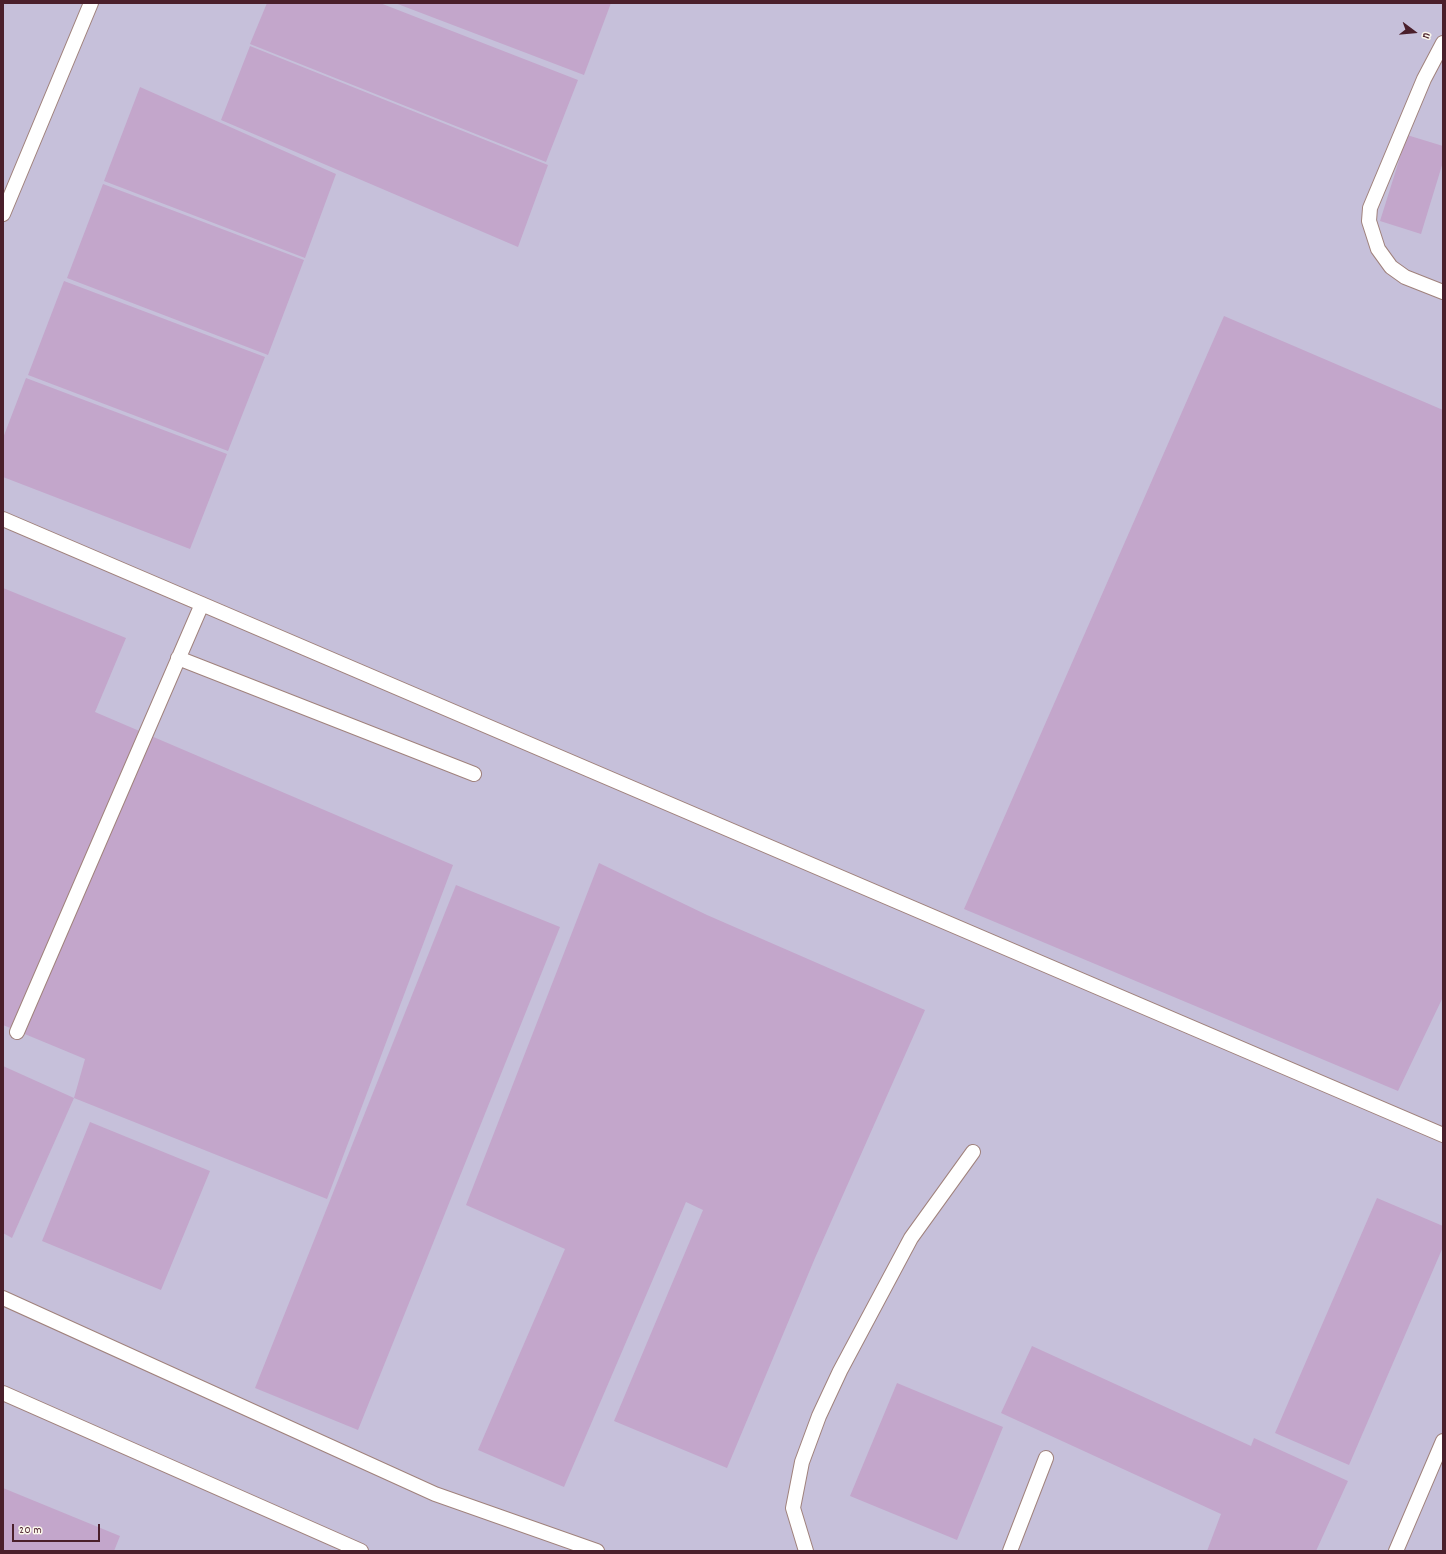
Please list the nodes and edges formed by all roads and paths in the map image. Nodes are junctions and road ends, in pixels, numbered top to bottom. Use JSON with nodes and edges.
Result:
{"nodes":[{"id":1,"x":92,"y":3,"type":"edge"},
{"id":2,"x":1443,"y":43,"type":"edge"},
{"id":3,"x":3,"y":214,"type":"edge"},
{"id":4,"x":1443,"y":292,"type":"edge"},
{"id":5,"x":3,"y":519,"type":"edge"},
{"id":6,"x":202,"y":604,"type":"junction"},
{"id":7,"x":178,"y":658,"type":"junction"},
{"id":8,"x":474,"y":774,"type":"dead end"},
{"id":9,"x":17,"y":1032,"type":"dead end"},
{"id":10,"x":1443,"y":1135,"type":"edge"},
{"id":11,"x":973,"y":1152,"type":"dead end"},
{"id":12,"x":3,"y":1298,"type":"edge"},
{"id":13,"x":3,"y":1393,"type":"edge"},
{"id":14,"x":1443,"y":1441,"type":"edge"},
{"id":15,"x":1046,"y":1458,"type":"dead end"},
{"id":16,"x":360,"y":1551,"type":"edge"},
{"id":17,"x":597,"y":1551,"type":"edge"},
{"id":18,"x":806,"y":1551,"type":"edge"},
{"id":19,"x":1010,"y":1551,"type":"edge"},
{"id":20,"x":1396,"y":1551,"type":"edge"}],
"edges":[{"from":1,"to":3,"type":"lane"},
{"from":2,"to":4,"type":"lane"},
{"from":5,"to":6,"type":"lane"},
{"from":6,"to":7,"type":"lane"},
{"from":6,"to":10,"type":"lane"},
{"from":7,"to":8,"type":"lane"},
{"from":7,"to":9,"type":"lane"},
{"from":11,"to":18,"type":"lane"},
{"from":12,"to":17,"type":"lane"},
{"from":13,"to":16,"type":"lane"},
{"from":14,"to":20,"type":"lane"},
{"from":15,"to":19,"type":"lane"}]}
